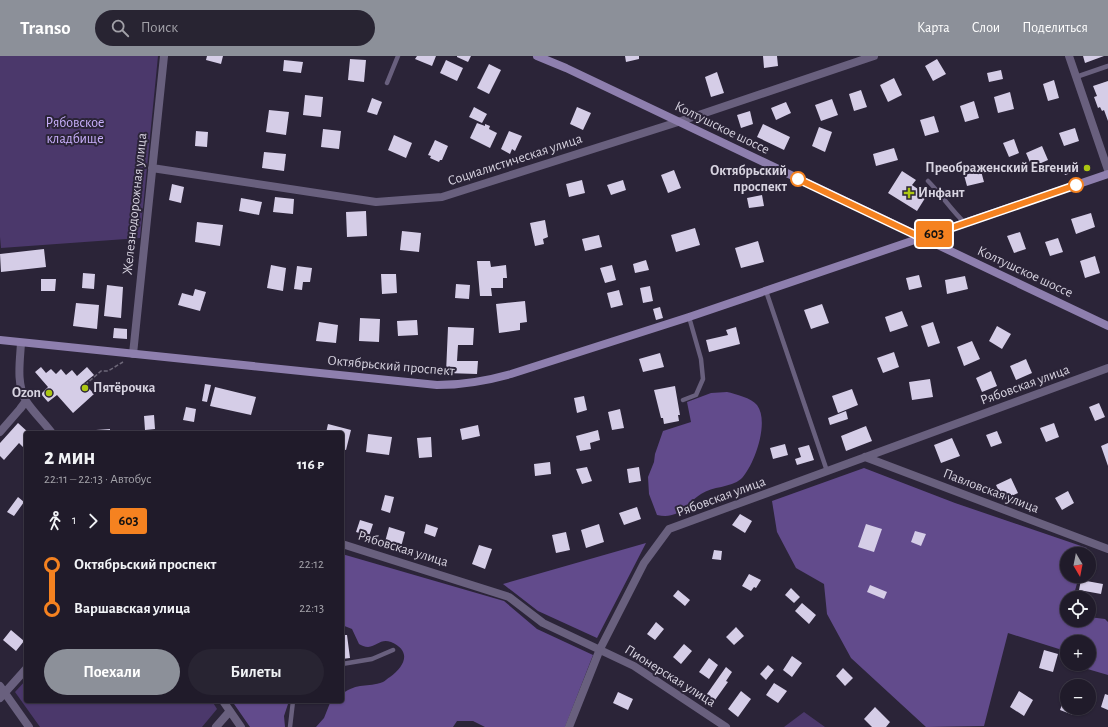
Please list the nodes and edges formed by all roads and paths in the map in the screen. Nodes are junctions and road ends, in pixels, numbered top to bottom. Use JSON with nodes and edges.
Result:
{"nodes":[{"id":1,"x":164,"y":56,"type":"edge"},
{"id":2,"x":398,"y":56,"type":"edge"},
{"id":3,"x":539,"y":56,"type":"edge"},
{"id":4,"x":874,"y":56,"type":"edge"},
{"id":5,"x":1069,"y":56,"type":"edge"},
{"id":6,"x":1108,"y":66,"type":"edge"},
{"id":7,"x":1076,"y":77,"type":"junction"},
{"id":8,"x":387,"y":83,"type":"dead end"},
{"id":9,"x":678,"y":122,"type":"junction"},
{"id":10,"x":152,"y":168,"type":"junction"},
{"id":11,"x":1108,"y":170,"type":"edge"},
{"id":12,"x":1108,"y":174,"type":"edge"},
{"id":13,"x":928,"y":181,"type":"dead end"},
{"id":14,"x":965,"y":223,"type":"junction"},
{"id":15,"x":922,"y":238,"type":"junction"},
{"id":16,"x":766,"y":290,"type":"junction"},
{"id":17,"x":689,"y":317,"type":"junction"},
{"id":18,"x":1108,"y":326,"type":"edge"},
{"id":19,"x":0,"y":340,"type":"edge"},
{"id":20,"x":21,"y":343,"type":"junction"},
{"id":21,"x":133,"y":354,"type":"junction"},
{"id":22,"x":126,"y":360,"type":"dead end"},
{"id":23,"x":1108,"y":368,"type":"edge"},
{"id":24,"x":85,"y":385,"type":"dead end"},
{"id":25,"x":683,"y":400,"type":"dead end"},
{"id":26,"x":26,"y":401,"type":"junction"},
{"id":27,"x":50,"y":431,"type":"edge"},
{"id":28,"x":0,"y":432,"type":"edge"},
{"id":29,"x":865,"y":458,"type":"junction"},
{"id":30,"x":827,"y":471,"type":"junction"},
{"id":31,"x":344,"y":545,"type":"edge"},
{"id":32,"x":1108,"y":549,"type":"edge"},
{"id":33,"x":393,"y":650,"type":"dead end"},
{"id":34,"x":600,"y":650,"type":"junction"},
{"id":35,"x":344,"y":664,"type":"edge"},
{"id":36,"x":24,"y":671,"type":"edge"},
{"id":37,"x":2,"y":692,"type":"edge"},
{"id":38,"x":224,"y":703,"type":"edge"},
{"id":39,"x":293,"y":703,"type":"edge"},
{"id":40,"x":230,"y":711,"type":"junction"},
{"id":41,"x":29,"y":727,"type":"edge"},
{"id":42,"x":216,"y":727,"type":"edge"},
{"id":43,"x":241,"y":727,"type":"edge"},
{"id":44,"x":290,"y":727,"type":"edge"},
{"id":45,"x":569,"y":727,"type":"edge"},
{"id":46,"x":726,"y":727,"type":"edge"}],
"edges":[{"from":1,"to":10,"type":"street","name":"Железнодорожная улица"},
{"from":2,"to":8,"type":"lane"},
{"from":3,"to":9,"type":"street","name":"Колтушское шоссе"},
{"from":4,"to":9,"type":"street","name":"Социалистическая улица"},
{"from":5,"to":7,"type":"street"},
{"from":6,"to":7,"type":"lane"},
{"from":7,"to":11,"type":"street"},
{"from":9,"to":10,"type":"street","name":"Социалистическая улица"},
{"from":9,"to":15,"type":"street","name":"Колтушское шоссе"},
{"from":10,"to":21,"type":"street","name":"Железнодорожная улица"},
{"from":12,"to":14,"type":"street","name":"Октябрьский проспект"},
{"from":13,"to":14,"type":"lane"},
{"from":14,"to":15,"type":"street","name":"Октябрьский проспект"},
{"from":15,"to":16,"type":"street","name":"Октябрьский проспект"},
{"from":15,"to":18,"type":"street","name":"Колтушское шоссе"},
{"from":16,"to":17,"type":"street","name":"Октябрьский проспект"},
{"from":16,"to":30,"type":"lane"},
{"from":17,"to":21,"type":"street","name":"Октябрьский проспект"},
{"from":17,"to":25,"type":"lane"},
{"from":19,"to":20,"type":"street","name":"Октябрьский проспект"},
{"from":20,"to":21,"type":"street","name":"Октябрьский проспект"},
{"from":20,"to":26,"type":"street"},
{"from":22,"to":24,"type":"path"},
{"from":23,"to":29,"type":"street","name":"Рябовская улица"},
{"from":26,"to":27,"type":"street"},
{"from":26,"to":28,"type":"street"},
{"from":29,"to":30,"type":"street","name":"Рябовская улица"},
{"from":29,"to":32,"type":"street","name":"Павловская улица"},
{"from":30,"to":34,"type":"street","name":"Рябовская улица"},
{"from":31,"to":34,"type":"street","name":"Рябовская улица"},
{"from":33,"to":35,"type":"lane"},
{"from":34,"to":45,"type":"street"},
{"from":34,"to":46,"type":"street","name":"Пионерская улица"},
{"from":36,"to":37,"type":"street"},
{"from":37,"to":41,"type":"street"},
{"from":38,"to":40,"type":"street"},
{"from":39,"to":44,"type":"lane"},
{"from":40,"to":42,"type":"street"},
{"from":40,"to":43,"type":"street"}]}
